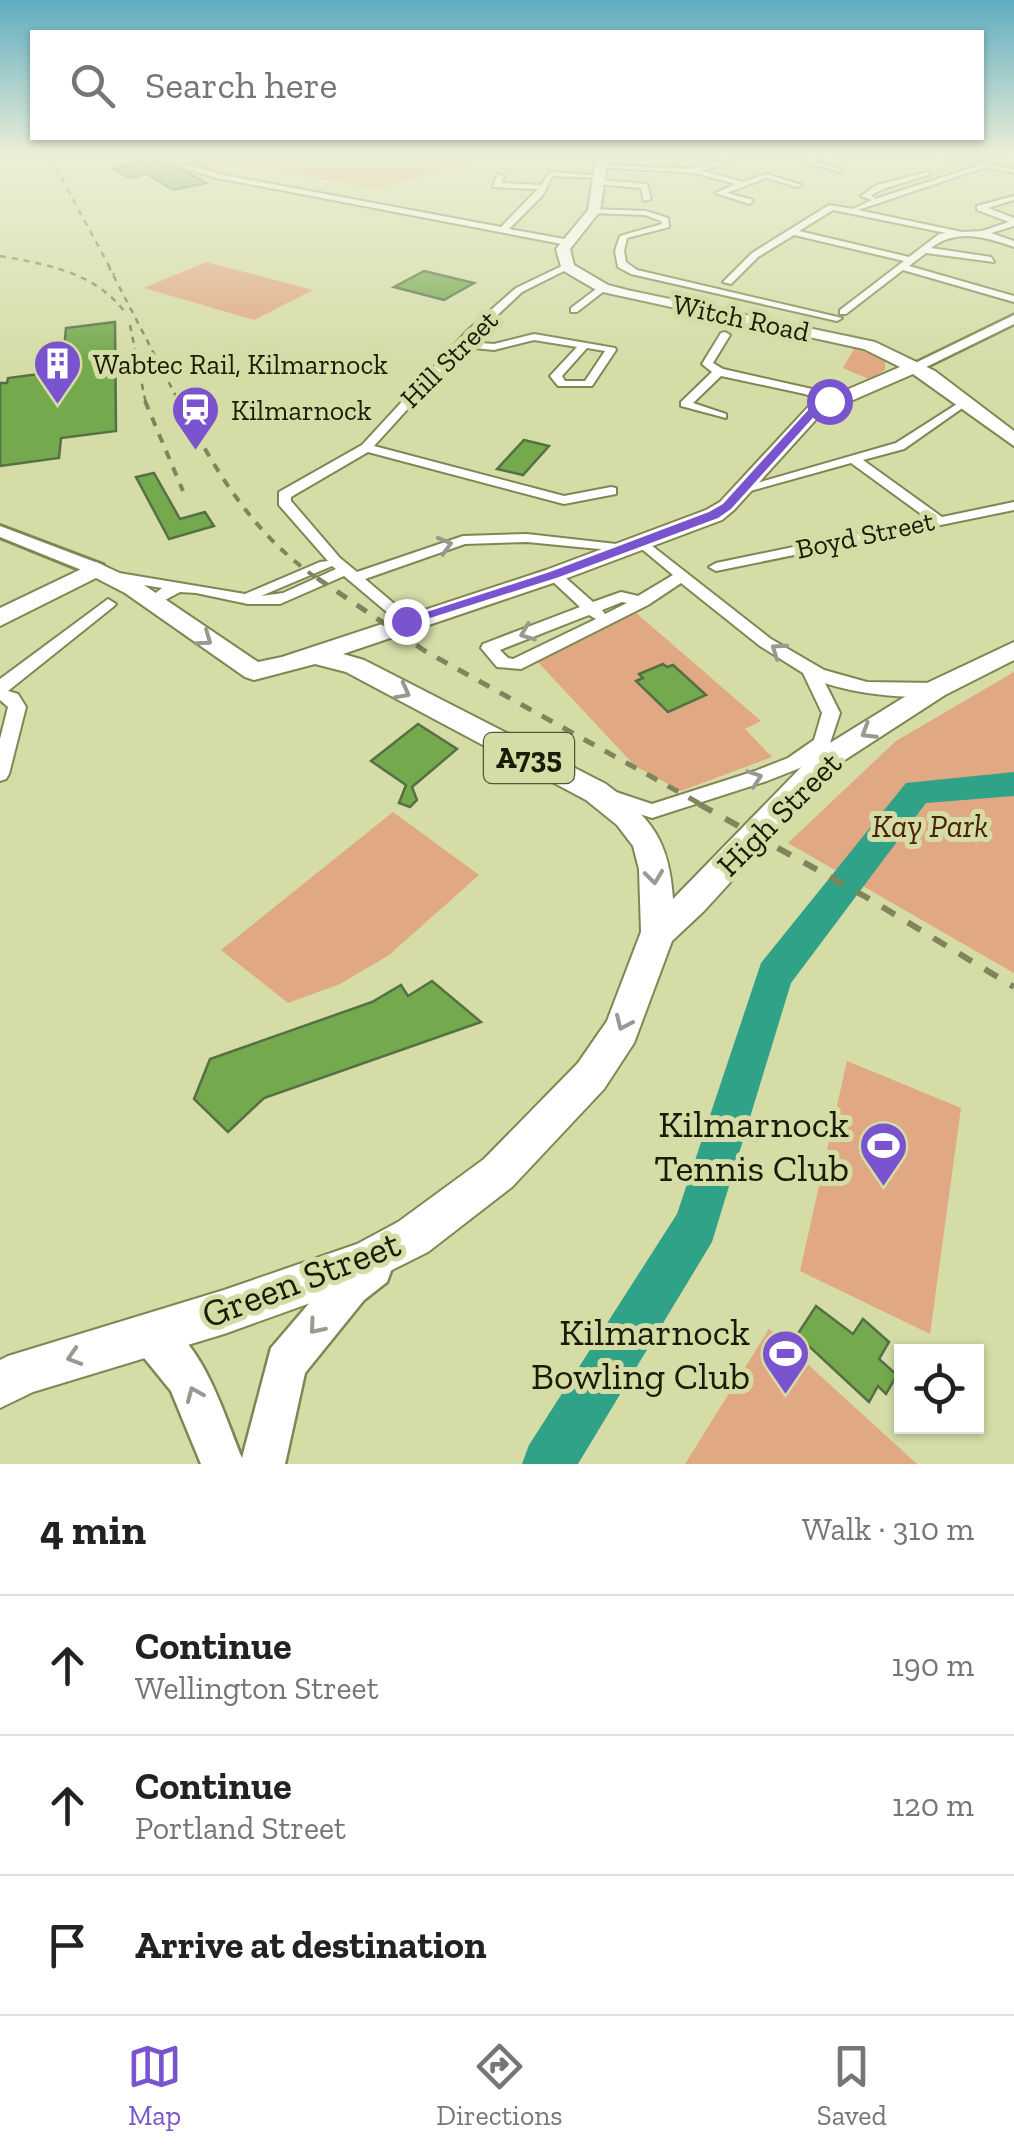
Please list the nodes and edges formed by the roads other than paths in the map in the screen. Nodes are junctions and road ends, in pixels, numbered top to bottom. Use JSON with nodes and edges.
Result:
{"nodes":[{"id":1,"x":473,"y":225,"type":"edge"},
{"id":2,"x":507,"y":225,"type":"edge"},
{"id":3,"x":582,"y":225,"type":"edge"},
{"id":4,"x":665,"y":225,"type":"edge"},
{"id":5,"x":803,"y":225,"type":"edge"},
{"id":6,"x":926,"y":225,"type":"edge"},
{"id":7,"x":1005,"y":225,"type":"edge"},
{"id":8,"x":502,"y":231,"type":"junction"},
{"id":9,"x":793,"y":232,"type":"junction"},
{"id":10,"x":958,"y":233,"type":"junction"},
{"id":11,"x":983,"y":233,"type":"junction"},
{"id":12,"x":567,"y":242,"type":"junction"},
{"id":13,"x":1013,"y":249,"type":"edge"},
{"id":14,"x":926,"y":250,"type":"junction"},
{"id":15,"x":912,"y":260,"type":"junction"},
{"id":16,"x":991,"y":260,"type":"dead end"},
{"id":17,"x":567,"y":267,"type":"junction"},
{"id":18,"x":902,"y":268,"type":"junction"},
{"id":19,"x":728,"y":282,"type":"dead end"},
{"id":20,"x":603,"y":288,"type":"junction"},
{"id":21,"x":1014,"y":299,"type":"edge"},
{"id":22,"x":574,"y":310,"type":"dead end"},
{"id":23,"x":1014,"y":319,"type":"edge"},
{"id":24,"x":725,"y":335,"type":"dead end"},
{"id":25,"x":462,"y":344,"type":"junction"},
{"id":26,"x":584,"y":345,"type":"junction"},
{"id":27,"x":893,"y":355,"type":"junction"},
{"id":28,"x":916,"y":367,"type":"junction"},
{"id":29,"x":719,"y":372,"type":"junction"},
{"id":30,"x":887,"y":378,"type":"junction"},
{"id":31,"x":829,"y":401,"type":"junction"},
{"id":32,"x":956,"y":407,"type":"dead end"},
{"id":33,"x":722,"y":416,"type":"dead end"},
{"id":34,"x":1014,"y":440,"type":"edge"},
{"id":35,"x":366,"y":448,"type":"junction"},
{"id":36,"x":856,"y":461,"type":"junction"},
{"id":37,"x":743,"y":490,"type":"junction"},
{"id":38,"x":611,"y":491,"type":"dead end"},
{"id":39,"x":1010,"y":511,"type":"edge"},
{"id":40,"x":938,"y":520,"type":"junction"},
{"id":41,"x":0,"y":531,"type":"edge"},
{"id":42,"x":634,"y":546,"type":"junction"},
{"id":43,"x":716,"y":566,"type":"dead end"},
{"id":44,"x":344,"y":570,"type":"junction"},
{"id":45,"x":105,"y":573,"type":"junction"},
{"id":46,"x":554,"y":574,"type":"junction"},
{"id":47,"x":682,"y":576,"type":"junction"},
{"id":48,"x":186,"y":588,"type":"junction"},
{"id":49,"x":152,"y":602,"type":"junction"},
{"id":50,"x":643,"y":602,"type":"junction"},
{"id":51,"x":108,"y":604,"type":"dead end"},
{"id":52,"x":590,"y":608,"type":"junction"},
{"id":53,"x":0,"y":618,"type":"edge"},
{"id":54,"x":406,"y":621,"type":"junction"},
{"id":55,"x":606,"y":622,"type":"junction"},
{"id":56,"x":1014,"y":650,"type":"edge"},
{"id":57,"x":314,"y":655,"type":"junction"},
{"id":58,"x":810,"y":670,"type":"junction"},
{"id":59,"x":936,"y":689,"type":"junction"},
{"id":60,"x":0,"y":691,"type":"edge"},
{"id":61,"x":0,"y":774,"type":"edge"},
{"id":62,"x":596,"y":792,"type":"junction"},
{"id":63,"x":658,"y":932,"type":"junction"},
{"id":64,"x":413,"y":1238,"type":"junction"},
{"id":65,"x":150,"y":1334,"type":"junction"},
{"id":66,"x":0,"y":1385,"type":"edge"},
{"id":67,"x":224,"y":1464,"type":"edge"},
{"id":68,"x":263,"y":1464,"type":"edge"}],
"edges":[{"from":1,"to":8,"type":"street"},
{"from":2,"to":8,"type":"street"},
{"from":3,"to":12,"type":"main road"},
{"from":4,"to":18,"type":"street"},
{"from":5,"to":9,"type":"street"},
{"from":6,"to":10,"type":"street"},
{"from":7,"to":11,"type":"street"},
{"from":8,"to":12,"type":"street"},
{"from":9,"to":15,"type":"street"},
{"from":9,"to":19,"type":"street"},
{"from":10,"to":11,"type":"street"},
{"from":10,"to":14,"type":"street"},
{"from":11,"to":13,"type":"street"},
{"from":12,"to":17,"type":"main road"},
{"from":14,"to":15,"type":"street"},
{"from":14,"to":16,"type":"street"},
{"from":15,"to":18,"type":"street"},
{"from":17,"to":20,"type":"main road","name":"Witch Road"},
{"from":17,"to":25,"type":"street","name":"Hill Street"},
{"from":18,"to":21,"type":"street"},
{"from":20,"to":22,"type":"street"},
{"from":20,"to":27,"type":"main road","name":"Witch Road"},
{"from":23,"to":28,"type":"main road"},
{"from":24,"to":29,"type":"street"},
{"from":25,"to":26,"type":"street"},
{"from":25,"to":35,"type":"street","name":"Hill Street"},
{"from":26,"to":26,"type":"street"},
{"from":27,"to":28,"type":"main road","name":"Witch Road"},
{"from":27,"to":30,"type":"main road"},
{"from":28,"to":30,"type":"main road"},
{"from":28,"to":34,"type":"main road","name":"Witch Road"},
{"from":29,"to":31,"type":"street"},
{"from":29,"to":33,"type":"street"},
{"from":30,"to":31,"type":"main road"},
{"from":31,"to":37,"type":"main road"},
{"from":32,"to":36,"type":"street"},
{"from":35,"to":38,"type":"street"},
{"from":35,"to":44,"type":"street","name":"Hill Street"},
{"from":36,"to":37,"type":"street"},
{"from":36,"to":40,"type":"street"},
{"from":37,"to":42,"type":"main road"},
{"from":39,"to":40,"type":"street","name":"Boyd Street"},
{"from":40,"to":43,"type":"street","name":"Boyd Street"},
{"from":41,"to":45,"type":"street"},
{"from":44,"to":42,"type":"street","one_way":true},
{"from":42,"to":46,"type":"main road"},
{"from":42,"to":47,"type":"street"},
{"from":44,"to":48,"type":"street"},
{"from":44,"to":54,"type":"street","name":"Hill Street"},
{"from":45,"to":48,"type":"street"},
{"from":45,"to":49,"type":"main road"},
{"from":45,"to":53,"type":"main road"},
{"from":46,"to":52,"type":"street"},
{"from":46,"to":54,"type":"main road"},
{"from":47,"to":50,"type":"street"},
{"from":58,"to":47,"type":"street","one_way":true},
{"from":48,"to":49,"type":"street"},
{"from":49,"to":57,"type":"main road","one_way":true},
{"from":50,"to":52,"type":"street"},
{"from":50,"to":55,"type":"street"},
{"from":51,"to":60,"type":"street"},
{"from":52,"to":55,"type":"street"},
{"from":52,"to":55,"type":"street","one_way":true},
{"from":54,"to":57,"type":"main road"},
{"from":56,"to":59,"type":"main road","name":"High Street","number":"A735"},
{"from":57,"to":62,"type":"main road","number":"A735","one_way":true},
{"from":58,"to":59,"type":"street"},
{"from":62,"to":58,"type":"street","one_way":true},
{"from":59,"to":63,"type":"main road","name":"High Street","number":"A735","one_way":true},
{"from":60,"to":61,"type":"street"},
{"from":62,"to":63,"type":"main road","number":"A735","one_way":true},
{"from":63,"to":64,"type":"main road","name":"Green Street","number":"A735","one_way":true},
{"from":64,"to":65,"type":"main road","name":"Green Street","number":"A735"},
{"from":64,"to":68,"type":"main road","one_way":true},
{"from":65,"to":66,"type":"main road","number":"A735","one_way":true},
{"from":67,"to":65,"type":"main road","one_way":true}]}
